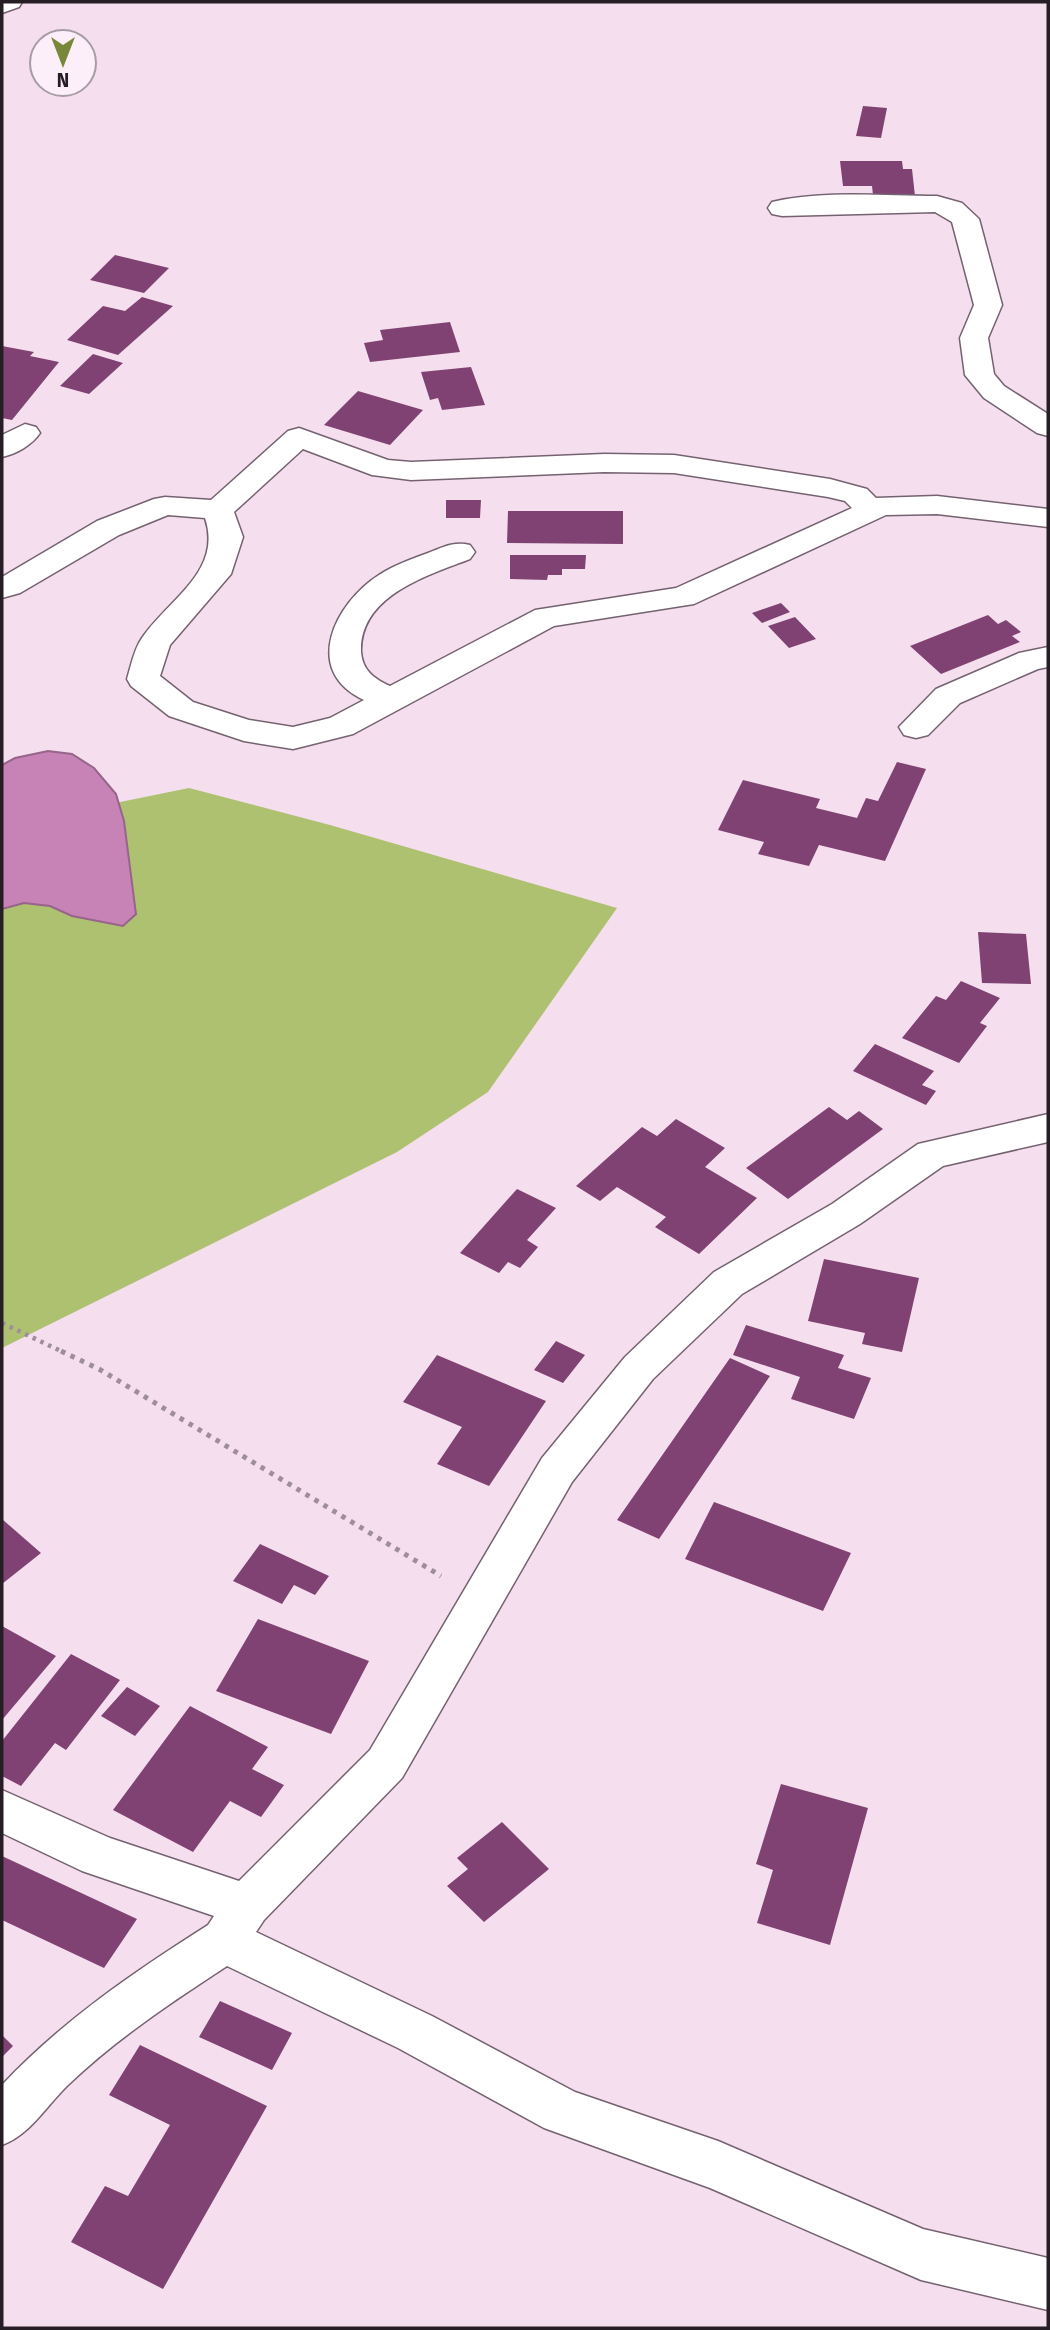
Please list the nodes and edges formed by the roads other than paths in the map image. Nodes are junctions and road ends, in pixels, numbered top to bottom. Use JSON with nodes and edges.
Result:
{"nodes":[{"id":1,"x":10,"y":2,"type":"edge"},
{"id":2,"x":2,"y":6,"type":"edge"},
{"id":3,"x":782,"y":208,"type":"dead end"},
{"id":4,"x":1048,"y":427,"type":"edge"},
{"id":5,"x":218,"y":510,"type":"junction"},
{"id":6,"x":872,"y":510,"type":"junction"},
{"id":7,"x":1048,"y":518,"type":"edge"},
{"id":8,"x":459,"y":552,"type":"dead end"},
{"id":9,"x":2,"y":588,"type":"edge"},
{"id":10,"x":1048,"y":657,"type":"edge"},
{"id":11,"x":391,"y":699,"type":"junction"},
{"id":12,"x":916,"y":727,"type":"dead end"},
{"id":13,"x":1048,"y":1128,"type":"edge"},
{"id":14,"x":2,"y":1811,"type":"edge"},
{"id":15,"x":236,"y":1923,"type":"junction"},
{"id":16,"x":2,"y":2121,"type":"edge"},
{"id":17,"x":1048,"y":2284,"type":"edge"}],
"edges":[{"from":1,"to":2,"type":"street"},
{"from":3,"to":4,"type":"street"},
{"from":5,"to":6,"type":"street"},
{"from":5,"to":9,"type":"street"},
{"from":5,"to":11,"type":"street"},
{"from":6,"to":7,"type":"street"},
{"from":6,"to":11,"type":"street"},
{"from":8,"to":11,"type":"street"},
{"from":10,"to":12,"type":"street"},
{"from":13,"to":15,"type":"street"},
{"from":14,"to":15,"type":"street"},
{"from":15,"to":16,"type":"street"},
{"from":15,"to":17,"type":"street"}]}
